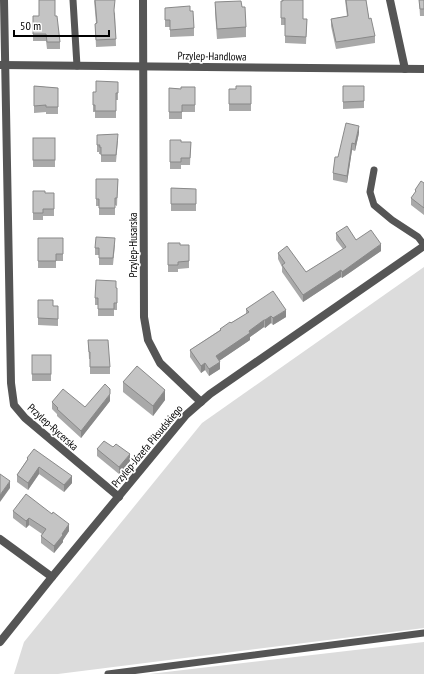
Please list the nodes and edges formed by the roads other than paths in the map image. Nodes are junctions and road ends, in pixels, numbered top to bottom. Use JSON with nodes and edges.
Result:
{"nodes":[{"id":1,"x":4,"y":0,"type":"edge"},
{"id":2,"x":73,"y":0,"type":"edge"},
{"id":3,"x":143,"y":0,"type":"edge"},
{"id":4,"x":390,"y":0,"type":"edge"},
{"id":5,"x":3,"y":65,"type":"edge"},
{"id":6,"x":77,"y":66,"type":"junction"},
{"id":7,"x":144,"y":67,"type":"junction"},
{"id":8,"x":405,"y":69,"type":"junction"},
{"id":9,"x":424,"y":69,"type":"edge"},
{"id":10,"x":374,"y":170,"type":"dead end"},
{"id":11,"x":424,"y":246,"type":"edge"},
{"id":12,"x":201,"y":402,"type":"junction"},
{"id":13,"x":118,"y":497,"type":"junction"},
{"id":14,"x":0,"y":539,"type":"edge"},
{"id":15,"x":52,"y":577,"type":"junction"},
{"id":16,"x":424,"y":633,"type":"edge"},
{"id":17,"x":0,"y":642,"type":"edge"},
{"id":18,"x":108,"y":674,"type":"edge"}],
"edges":[{"from":1,"to":5,"type":"street","name":"Przylep-Rycerska"},
{"from":2,"to":6,"type":"lane"},
{"from":3,"to":7,"type":"street","name":"Przylep-Husarska"},
{"from":4,"to":8,"type":"street"},
{"from":5,"to":6,"type":"street","name":"Przylep-Handlowa"},
{"from":5,"to":13,"type":"street","name":"Przylep-Rycerska"},
{"from":6,"to":7,"type":"street","name":"Przylep-Handlowa"},
{"from":7,"to":8,"type":"street","name":"Przylep-Handlowa"},
{"from":7,"to":12,"type":"street","name":"Przylep-Husarska"},
{"from":8,"to":9,"type":"street","name":"Przylep-Handlowa"},
{"from":10,"to":11,"type":"lane"},
{"from":11,"to":12,"type":"street","name":"Przylep-Józefa Piłsudskiego"},
{"from":12,"to":13,"type":"street","name":"Przylep-Józefa Piłsudskiego"},
{"from":13,"to":15,"type":"street","name":"Przylep-Józefa Piłsudskiego"},
{"from":14,"to":15,"type":"street"},
{"from":15,"to":17,"type":"street","name":"Przylep-Józefa Piłsudskiego"},
{"from":16,"to":18,"type":"lane"}]}
